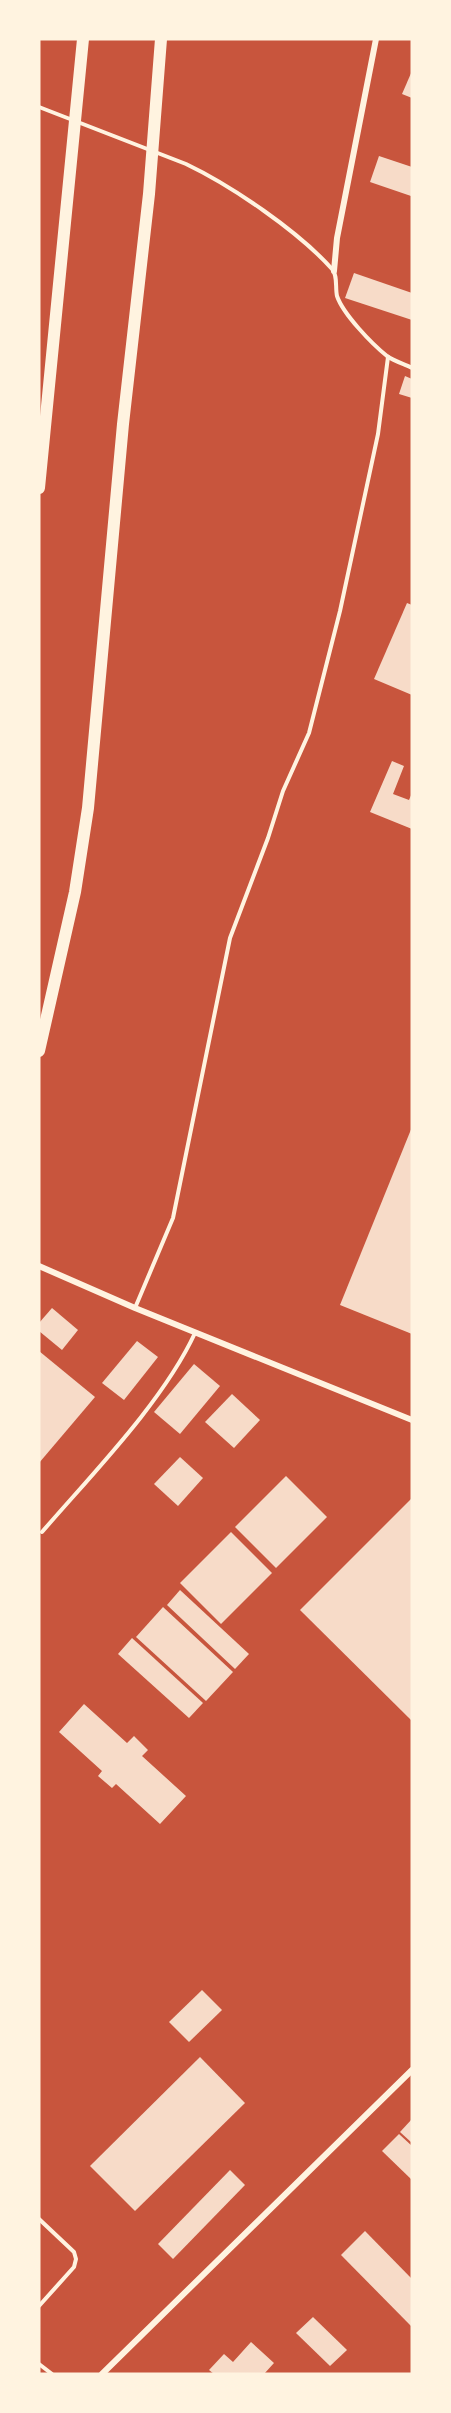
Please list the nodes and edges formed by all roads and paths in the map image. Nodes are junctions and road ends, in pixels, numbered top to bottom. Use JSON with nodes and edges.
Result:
{"nodes":[{"id":1,"x":83,"y":39,"type":"edge"},
{"id":2,"x":160,"y":39,"type":"edge"},
{"id":3,"x":376,"y":39,"type":"edge"},
{"id":4,"x":39,"y":107,"type":"edge"},
{"id":5,"x":334,"y":272,"type":"junction"},
{"id":6,"x":388,"y":357,"type":"junction"},
{"id":7,"x":412,"y":368,"type":"edge"},
{"id":8,"x":39,"y":488,"type":"edge"},
{"id":9,"x":39,"y":1051,"type":"edge"},
{"id":10,"x":39,"y":1266,"type":"edge"},
{"id":11,"x":135,"y":1308,"type":"junction"},
{"id":12,"x":195,"y":1332,"type":"junction"},
{"id":13,"x":412,"y":1420,"type":"edge"},
{"id":14,"x":42,"y":1532,"type":"dead end"},
{"id":15,"x":412,"y":2070,"type":"edge"},
{"id":16,"x":39,"y":2219,"type":"edge"},
{"id":17,"x":39,"y":2306,"type":"edge"},
{"id":18,"x":39,"y":2364,"type":"edge"},
{"id":19,"x":52,"y":2374,"type":"edge"},
{"id":20,"x":102,"y":2374,"type":"edge"}],
"edges":[{"from":1,"to":8,"type":"highway"},
{"from":2,"to":9,"type":"highway"},
{"from":3,"to":5,"type":"street"},
{"from":4,"to":5,"type":"lane"},
{"from":5,"to":6,"type":"lane"},
{"from":6,"to":7,"type":"lane"},
{"from":6,"to":11,"type":"lane"},
{"from":10,"to":11,"type":"street"},
{"from":11,"to":12,"type":"street"},
{"from":12,"to":13,"type":"street"},
{"from":12,"to":14,"type":"lane"},
{"from":15,"to":20,"type":"street"},
{"from":16,"to":17,"type":"lane"},
{"from":18,"to":19,"type":"lane"}]}
